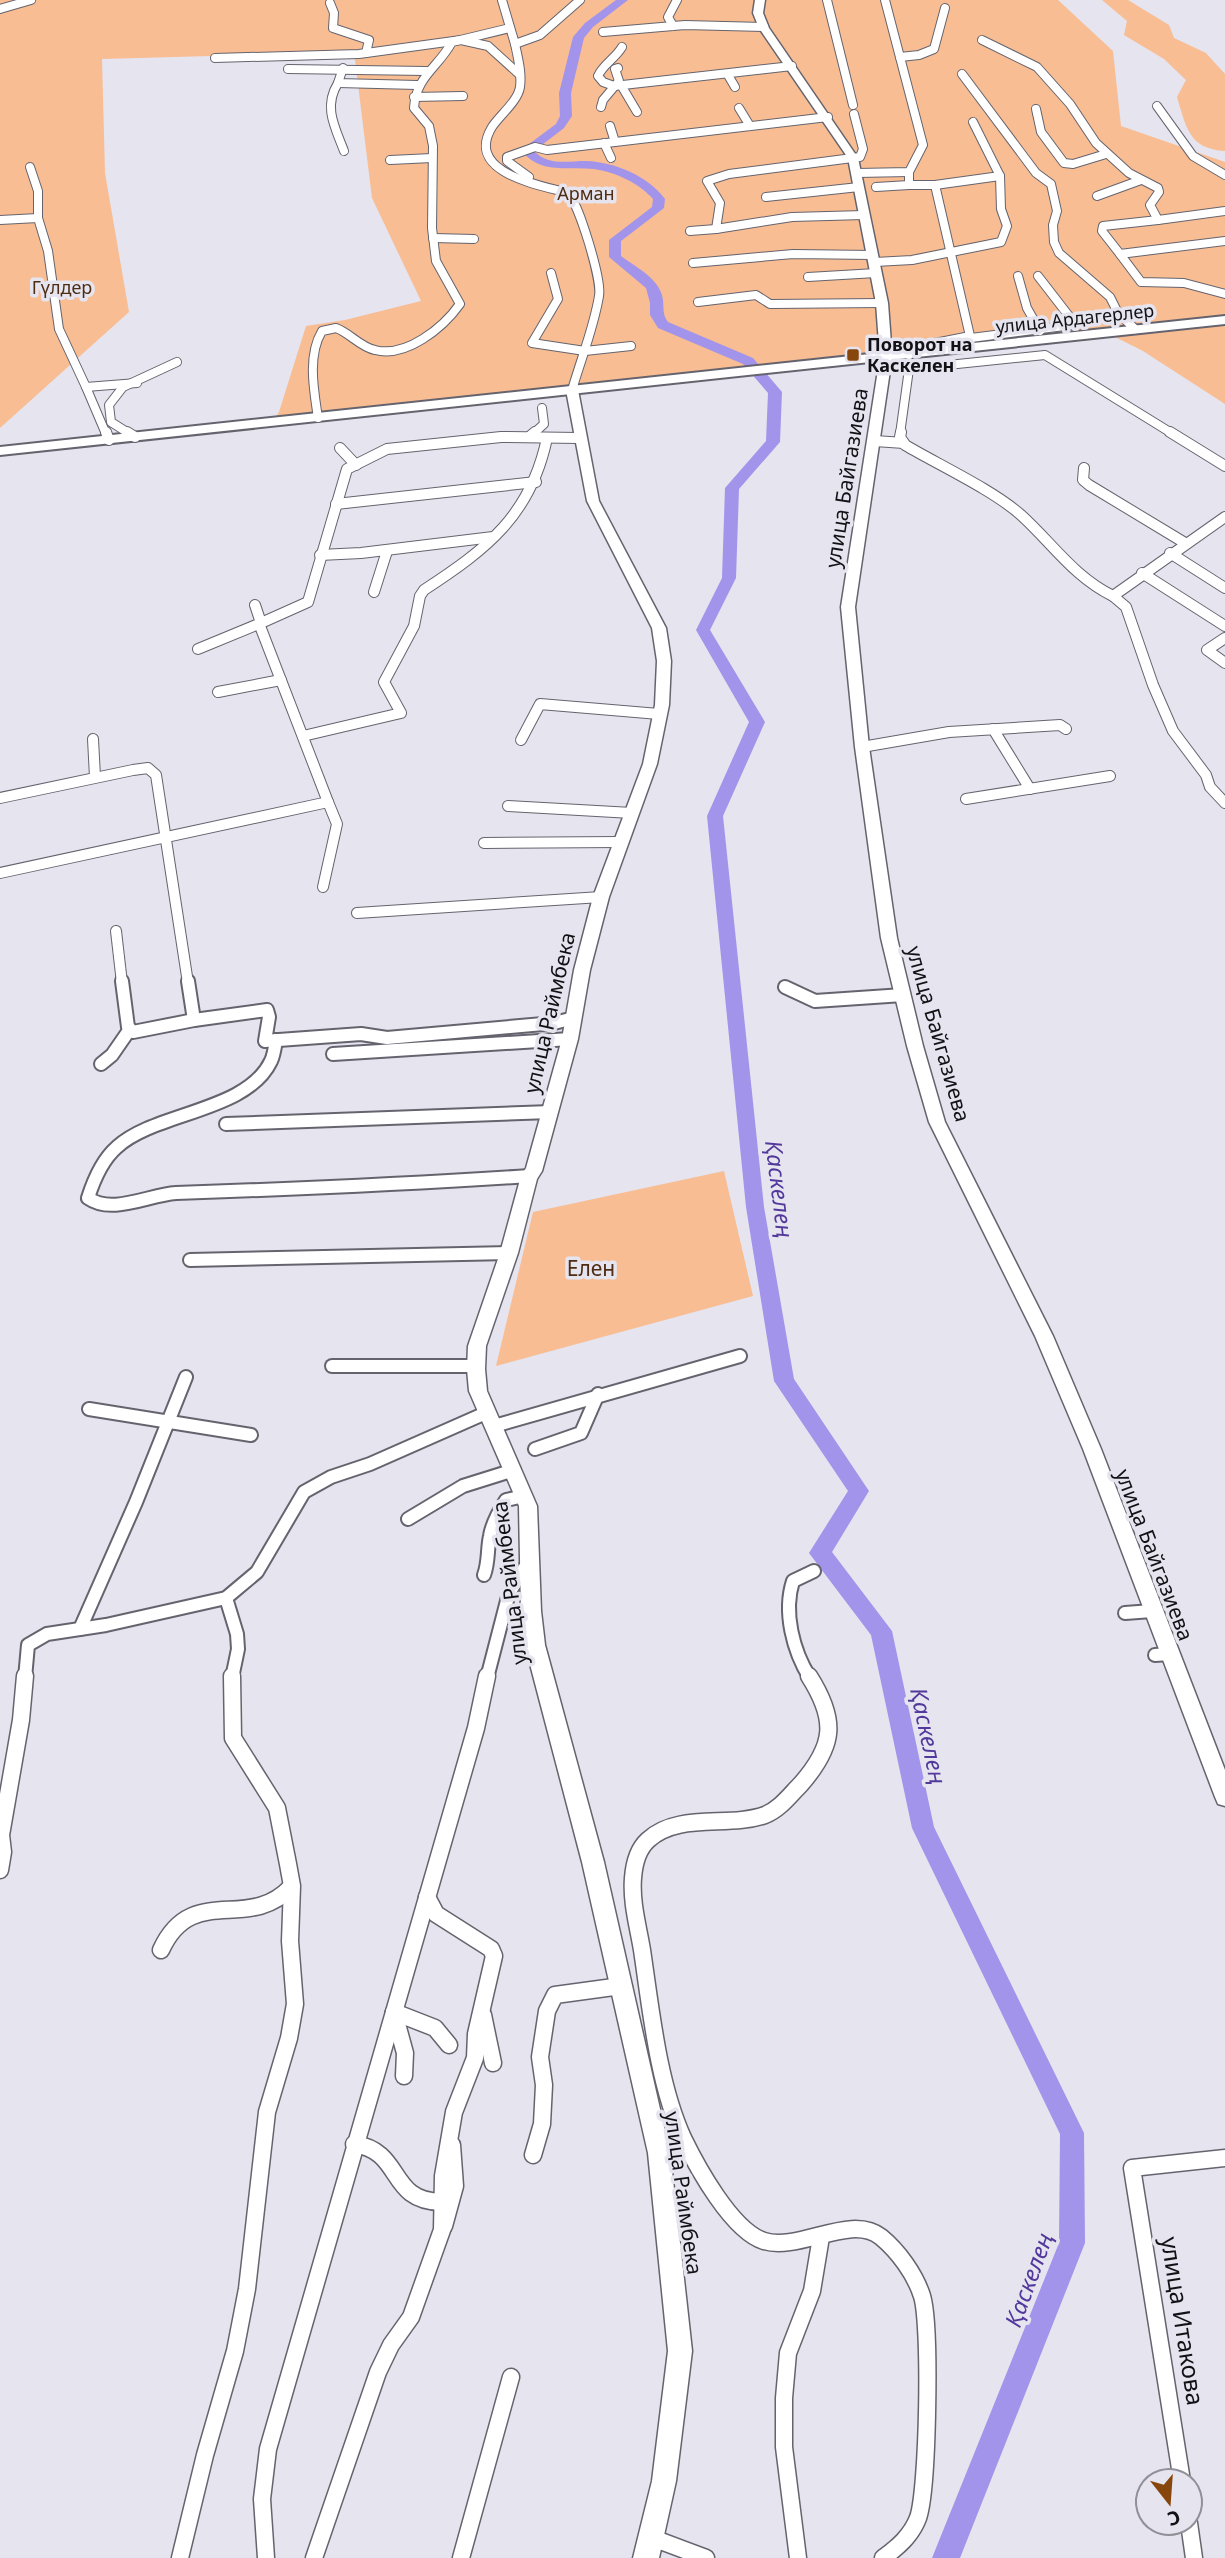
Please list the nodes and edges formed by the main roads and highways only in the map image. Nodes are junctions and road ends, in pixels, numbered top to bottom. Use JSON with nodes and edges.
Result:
{"nodes":[{"id":1,"x":1225,"y":320,"type":"edge"},
{"id":2,"x":0,"y":451,"type":"edge"}],
"edges":[{"from":1,"to":2,"type":"main road","name":"улица Ардагерлер"}]}
